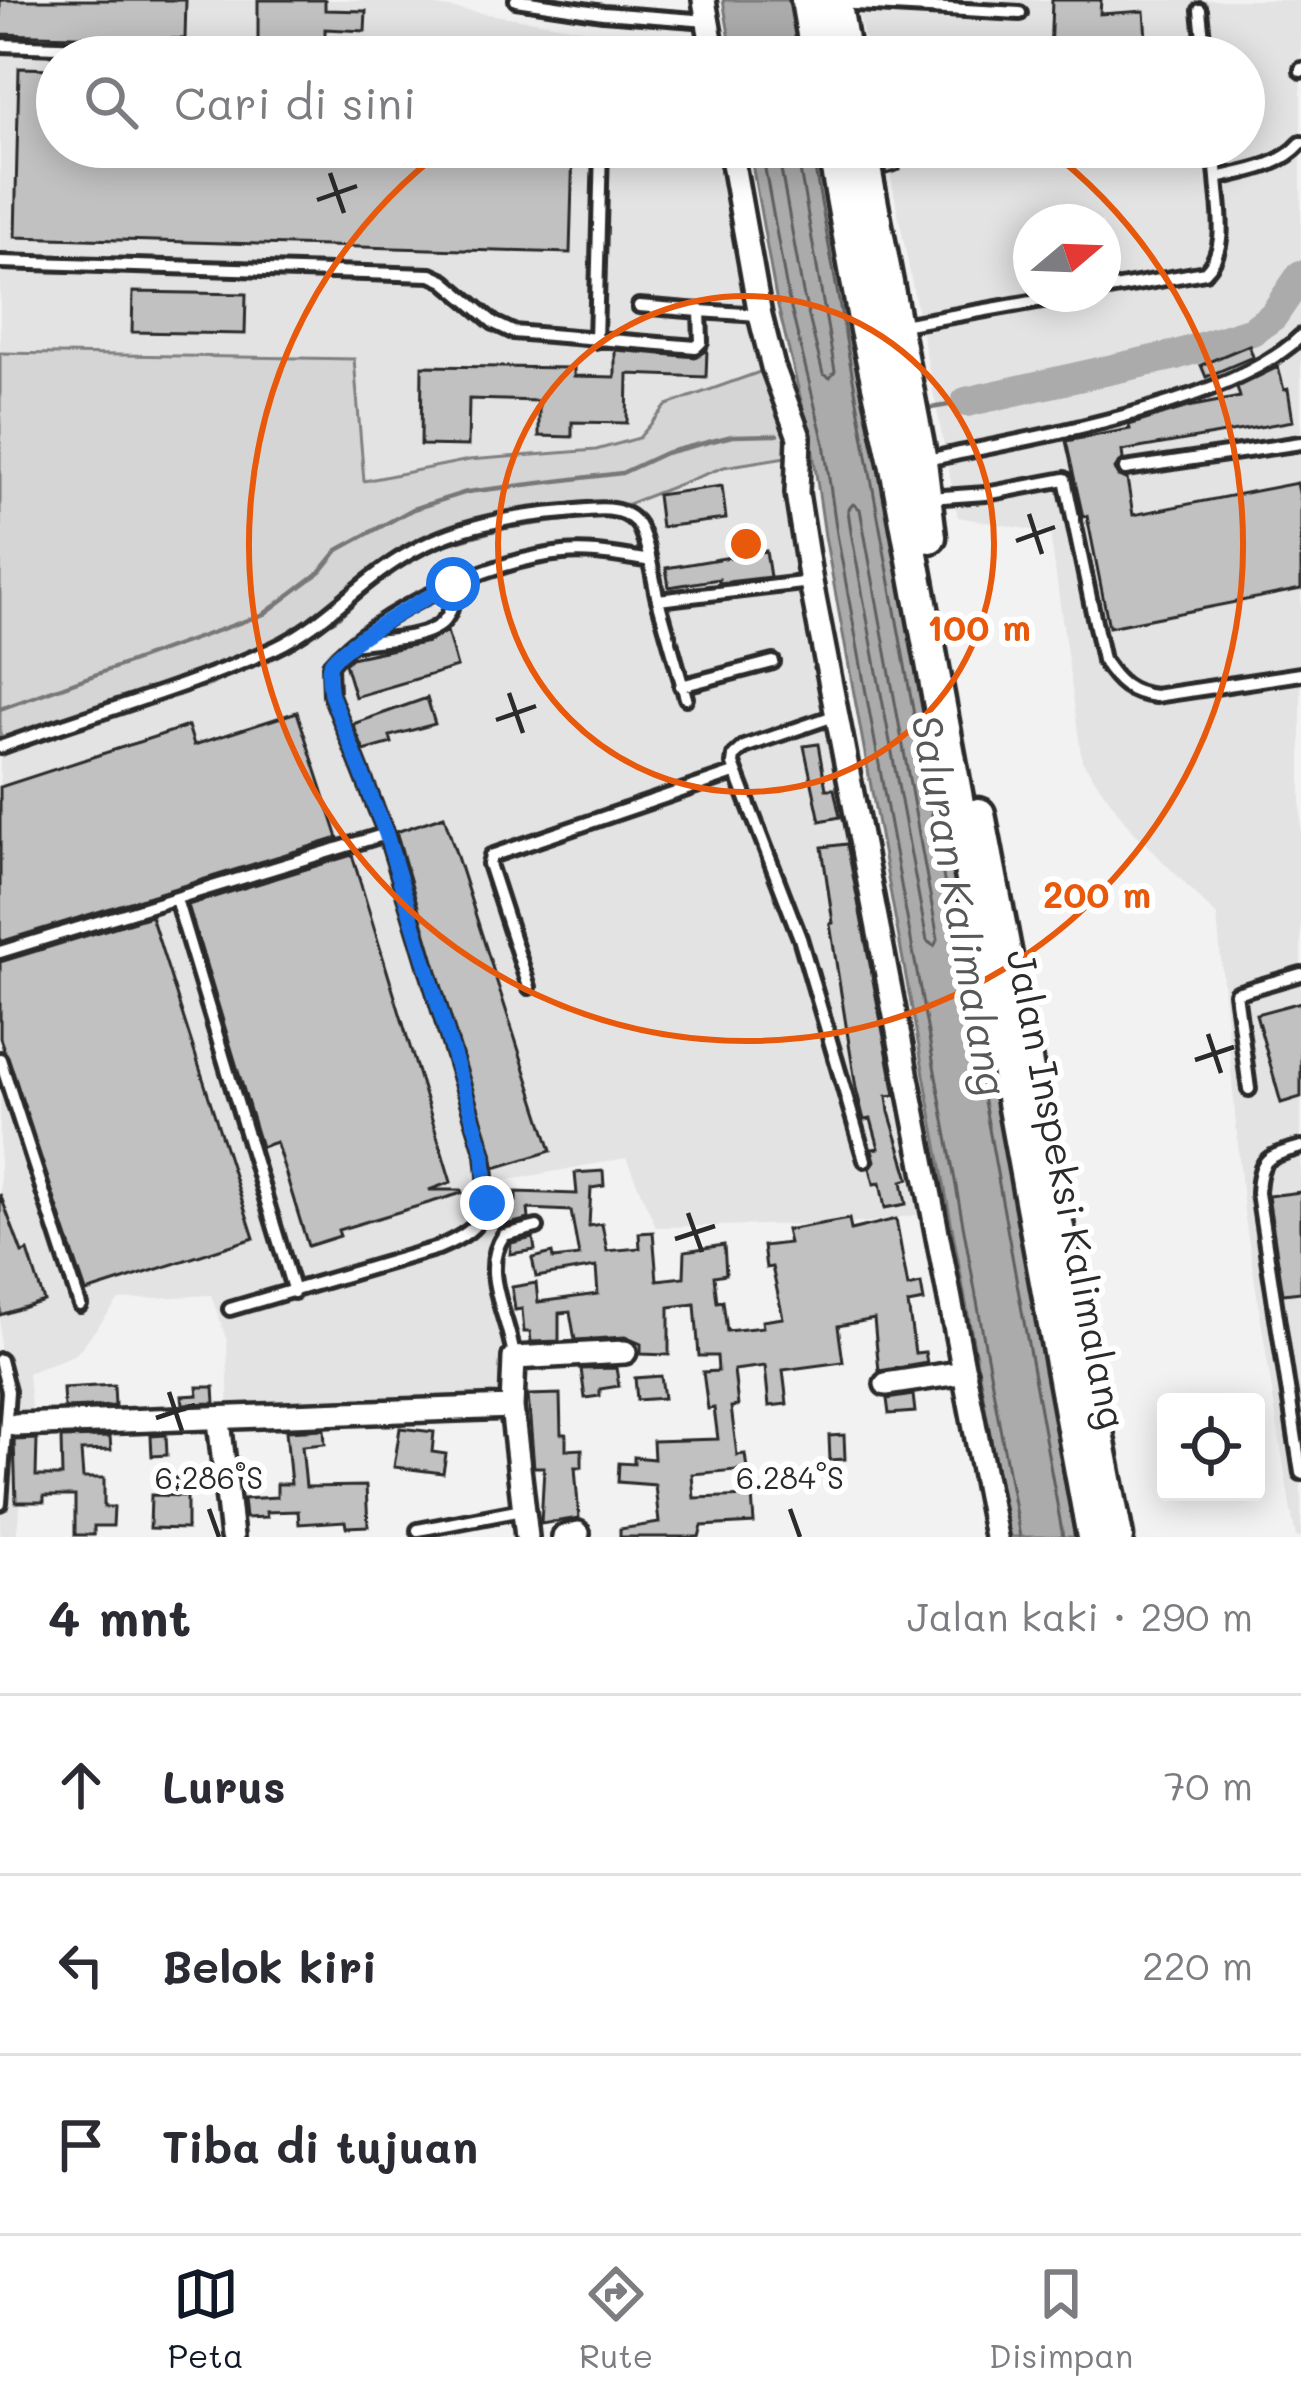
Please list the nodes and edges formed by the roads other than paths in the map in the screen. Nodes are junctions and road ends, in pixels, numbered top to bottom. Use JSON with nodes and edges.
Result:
{"nodes":[{"id":1,"x":516,"y":0,"type":"edge"},
{"id":2,"x":825,"y":1,"type":"edge"},
{"id":3,"x":706,"y":10,"type":"edge"},
{"id":4,"x":1200,"y":10,"type":"dead end"},
{"id":5,"x":1019,"y":13,"type":"dead end"},
{"id":6,"x":820,"y":36,"type":"edge"},
{"id":7,"x":838,"y":36,"type":"edge"},
{"id":8,"x":1203,"y":36,"type":"edge"},
{"id":9,"x":0,"y":45,"type":"edge"},
{"id":10,"x":36,"y":46,"type":"edge"},
{"id":11,"x":1301,"y":143,"type":"edge"},
{"id":12,"x":1265,"y":166,"type":"edge"},
{"id":13,"x":600,"y":168,"type":"edge"},
{"id":14,"x":734,"y":168,"type":"edge"},
{"id":15,"x":838,"y":168,"type":"edge"},
{"id":16,"x":864,"y":168,"type":"edge"},
{"id":17,"x":1216,"y":168,"type":"edge"},
{"id":18,"x":1260,"y":168,"type":"edge"},
{"id":19,"x":1217,"y":178,"type":"junction"},
{"id":20,"x":0,"y":262,"type":"edge"},
{"id":21,"x":1121,"y":287,"type":"edge"},
{"id":22,"x":1013,"y":305,"type":"edge"},
{"id":23,"x":639,"y":306,"type":"dead end"},
{"id":24,"x":700,"y":311,"type":"junction"},
{"id":25,"x":760,"y":315,"type":"junction"},
{"id":26,"x":880,"y":328,"type":"junction"},
{"id":27,"x":1301,"y":336,"type":"edge"},
{"id":28,"x":596,"y":341,"type":"junction"},
{"id":29,"x":1301,"y":443,"type":"edge"},
{"id":30,"x":906,"y":453,"type":"junction"},
{"id":31,"x":1125,"y":469,"type":"dead end"},
{"id":32,"x":913,"y":501,"type":"junction"},
{"id":33,"x":646,"y":560,"type":"junction"},
{"id":34,"x":811,"y":582,"type":"junction"},
{"id":35,"x":453,"y":584,"type":"junction"},
{"id":36,"x":658,"y":600,"type":"junction"},
{"id":37,"x":355,"y":644,"type":"junction"},
{"id":38,"x":773,"y":662,"type":"dead end"},
{"id":39,"x":1301,"y":674,"type":"edge"},
{"id":40,"x":837,"y":715,"type":"junction"},
{"id":41,"x":0,"y":747,"type":"edge"},
{"id":42,"x":734,"y":773,"type":"junction"},
{"id":43,"x":386,"y":834,"type":"junction"},
{"id":44,"x":176,"y":899,"type":"junction"},
{"id":45,"x":0,"y":952,"type":"edge"},
{"id":46,"x":1301,"y":974,"type":"edge"},
{"id":47,"x":529,"y":987,"type":"dead end"},
{"id":48,"x":0,"y":1059,"type":"edge"},
{"id":49,"x":1249,"y":1089,"type":"dead end"},
{"id":50,"x":1301,"y":1147,"type":"edge"},
{"id":51,"x":866,"y":1160,"type":"dead end"},
{"id":52,"x":1045,"y":1215,"type":"junction"},
{"id":53,"x":537,"y":1227,"type":"dead end"},
{"id":54,"x":294,"y":1292,"type":"junction"},
{"id":55,"x":80,"y":1305,"type":"dead end"},
{"id":56,"x":230,"y":1309,"type":"dead end"},
{"id":57,"x":625,"y":1352,"type":"dead end"},
{"id":58,"x":514,"y":1358,"type":"junction"},
{"id":59,"x":0,"y":1360,"type":"edge"},
{"id":60,"x":964,"y":1372,"type":"junction"},
{"id":61,"x":886,"y":1384,"type":"dead end"},
{"id":62,"x":512,"y":1407,"type":"junction"},
{"id":63,"x":219,"y":1420,"type":"junction"},
{"id":64,"x":15,"y":1425,"type":"dead end"},
{"id":65,"x":1301,"y":1473,"type":"edge"},
{"id":66,"x":0,"y":1503,"type":"edge"},
{"id":67,"x":522,"y":1510,"type":"junction"},
{"id":68,"x":418,"y":1531,"type":"dead end"},
{"id":69,"x":232,"y":1537,"type":"edge"},
{"id":70,"x":527,"y":1537,"type":"edge"},
{"id":71,"x":996,"y":1537,"type":"edge"},
{"id":72,"x":1093,"y":1537,"type":"edge"},
{"id":73,"x":1117,"y":1537,"type":"edge"}],
"edges":[{"from":1,"to":3,"type":"lane"},
{"from":2,"to":5,"type":"lane"},
{"from":2,"to":6,"type":"main road"},
{"from":2,"to":7,"type":"main road"},
{"from":4,"to":8,"type":"lane"},
{"from":9,"to":10,"type":"lane"},
{"from":11,"to":12,"type":"lane"},
{"from":13,"to":28,"type":"lane"},
{"from":14,"to":25,"type":"street"},
{"from":15,"to":26,"type":"main road","name":"Jalan Inspeksi Kalimalang"},
{"from":16,"to":26,"type":"main road","name":"Jalan Inspeksi Kalimalang"},
{"from":17,"to":19,"type":"lane"},
{"from":18,"to":19,"type":"lane"},
{"from":19,"to":21,"type":"lane"},
{"from":20,"to":28,"type":"lane"},
{"from":22,"to":26,"type":"lane"},
{"from":23,"to":24,"type":"lane"},
{"from":24,"to":25,"type":"lane"},
{"from":24,"to":28,"type":"lane"},
{"from":25,"to":34,"type":"street"},
{"from":26,"to":30,"type":"main road","name":"Jalan Inspeksi Kalimalang"},
{"from":27,"to":30,"type":"lane"},
{"from":29,"to":31,"type":"lane"},
{"from":30,"to":32,"type":"main road","name":"Jalan Inspeksi Kalimalang"},
{"from":32,"to":39,"type":"lane"},
{"from":32,"to":52,"type":"main road","name":"Jalan Inspeksi Kalimalang"},
{"from":33,"to":35,"type":"lane"},
{"from":33,"to":36,"type":"lane"},
{"from":33,"to":41,"type":"lane"},
{"from":34,"to":36,"type":"lane"},
{"from":34,"to":40,"type":"street"},
{"from":35,"to":37,"type":"lane"},
{"from":35,"to":37,"type":"lane"},
{"from":36,"to":38,"type":"lane"},
{"from":37,"to":43,"type":"lane"},
{"from":40,"to":42,"type":"lane"},
{"from":40,"to":60,"type":"street"},
{"from":42,"to":47,"type":"lane"},
{"from":42,"to":51,"type":"lane"},
{"from":43,"to":44,"type":"lane"},
{"from":43,"to":54,"type":"lane"},
{"from":44,"to":45,"type":"lane"},
{"from":44,"to":54,"type":"lane"},
{"from":46,"to":49,"type":"lane"},
{"from":48,"to":55,"type":"lane"},
{"from":50,"to":65,"type":"lane"},
{"from":52,"to":72,"type":"main road","name":"Jalan Inspeksi Kalimalang"},
{"from":52,"to":73,"type":"main road","name":"Jalan Inspeksi Kalimalang"},
{"from":53,"to":58,"type":"lane"},
{"from":54,"to":56,"type":"lane"},
{"from":57,"to":58,"type":"street"},
{"from":58,"to":62,"type":"street"},
{"from":59,"to":66,"type":"lane"},
{"from":60,"to":61,"type":"street"},
{"from":60,"to":71,"type":"street"},
{"from":62,"to":63,"type":"street"},
{"from":62,"to":67,"type":"street"},
{"from":63,"to":64,"type":"street"},
{"from":63,"to":69,"type":"street"},
{"from":67,"to":68,"type":"lane"},
{"from":67,"to":70,"type":"street"}]}
